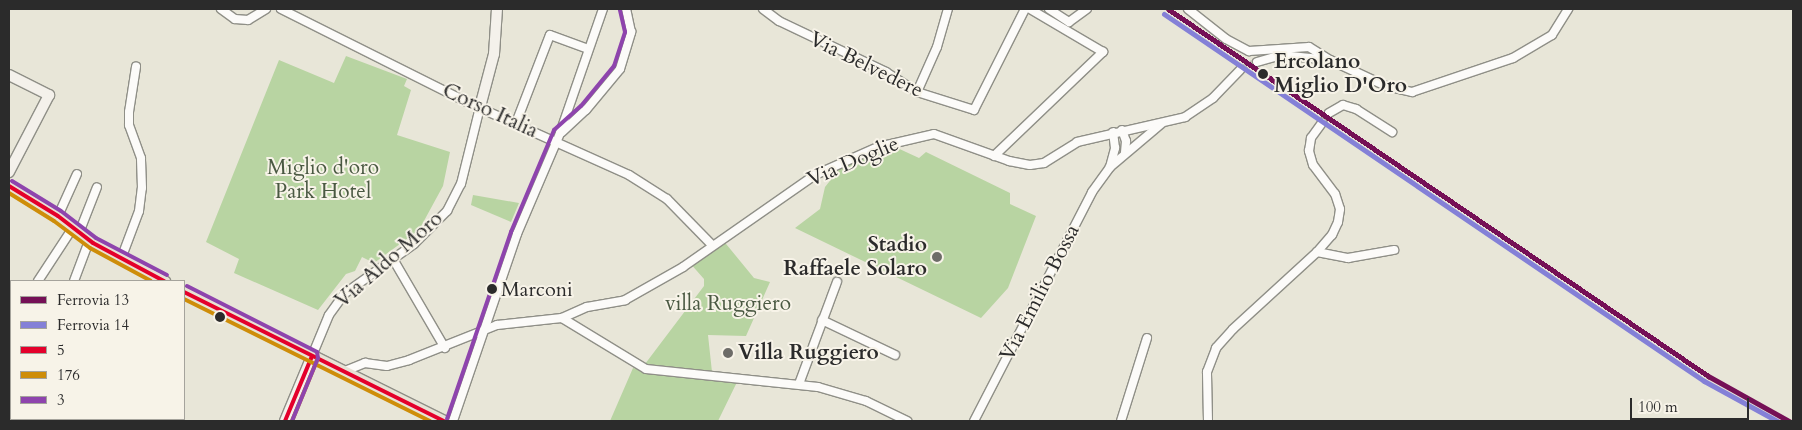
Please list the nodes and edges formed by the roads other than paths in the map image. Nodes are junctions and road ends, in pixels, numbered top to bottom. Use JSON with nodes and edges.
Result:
{"nodes":[{"id":1,"x":221,"y":9,"type":"edge"},
{"id":2,"x":266,"y":9,"type":"edge"},
{"id":3,"x":281,"y":9,"type":"edge"},
{"id":4,"x":497,"y":9,"type":"edge"},
{"id":5,"x":603,"y":9,"type":"edge"},
{"id":6,"x":626,"y":9,"type":"edge"},
{"id":7,"x":763,"y":9,"type":"edge"},
{"id":8,"x":948,"y":9,"type":"edge"},
{"id":9,"x":1025,"y":9,"type":"edge"},
{"id":10,"x":1030,"y":9,"type":"edge"},
{"id":11,"x":1049,"y":9,"type":"edge"},
{"id":12,"x":1087,"y":9,"type":"edge"},
{"id":13,"x":1188,"y":9,"type":"edge"},
{"id":14,"x":1568,"y":9,"type":"edge"},
{"id":15,"x":588,"y":49,"type":"junction"},
{"id":16,"x":1330,"y":60,"type":"junction"},
{"id":17,"x":1257,"y":62,"type":"tunnel mouth"},
{"id":18,"x":136,"y":67,"type":"dead end"},
{"id":19,"x":1240,"y":70,"type":"tunnel mouth"},
{"id":20,"x":9,"y":75,"type":"edge"},
{"id":21,"x":917,"y":92,"type":"junction"},
{"id":22,"x":480,"y":107,"type":"junction"},
{"id":23,"x":1329,"y":113,"type":"dead end"},
{"id":24,"x":516,"y":123,"type":"junction"},
{"id":25,"x":1163,"y":123,"type":"junction"},
{"id":26,"x":1322,"y":123,"type":"dead end"},
{"id":27,"x":1122,"y":130,"type":"junction"},
{"id":28,"x":1113,"y":132,"type":"junction"},
{"id":29,"x":1392,"y":132,"type":"dead end"},
{"id":30,"x":560,"y":133,"type":"junction"},
{"id":31,"x":557,"y":142,"type":"junction"},
{"id":32,"x":1125,"y":153,"type":"junction"},
{"id":33,"x":994,"y":156,"type":"junction"},
{"id":34,"x":1110,"y":167,"type":"junction"},
{"id":35,"x":9,"y":172,"type":"edge"},
{"id":36,"x":77,"y":174,"type":"dead end"},
{"id":37,"x":9,"y":186,"type":"edge"},
{"id":38,"x":97,"y":187,"type":"dead end"},
{"id":39,"x":58,"y":216,"type":"junction"},
{"id":40,"x":75,"y":231,"type":"junction"},
{"id":41,"x":89,"y":241,"type":"junction"},
{"id":42,"x":712,"y":245,"type":"junction"},
{"id":43,"x":1394,"y":250,"type":"dead end"},
{"id":44,"x":1317,"y":252,"type":"junction"},
{"id":45,"x":121,"y":259,"type":"junction"},
{"id":46,"x":393,"y":259,"type":"junction"},
{"id":47,"x":39,"y":280,"type":"edge"},
{"id":48,"x":74,"y":280,"type":"edge"},
{"id":49,"x":162,"y":280,"type":"edge"},
{"id":50,"x":837,"y":282,"type":"dead end"},
{"id":51,"x":185,"y":292,"type":"edge"},
{"id":52,"x":562,"y":318,"type":"junction"},
{"id":53,"x":822,"y":320,"type":"junction"},
{"id":54,"x":482,"y":331,"type":"junction"},
{"id":55,"x":1147,"y":338,"type":"dead end"},
{"id":56,"x":445,"y":348,"type":"junction"},
{"id":57,"x":894,"y":355,"type":"dead end"},
{"id":58,"x":312,"y":356,"type":"junction"},
{"id":59,"x":345,"y":371,"type":"junction"},
{"id":60,"x":799,"y":384,"type":"junction"},
{"id":61,"x":285,"y":421,"type":"edge"},
{"id":62,"x":444,"y":421,"type":"edge"},
{"id":63,"x":453,"y":421,"type":"edge"},
{"id":64,"x":907,"y":421,"type":"edge"},
{"id":65,"x":974,"y":421,"type":"edge"},
{"id":66,"x":1121,"y":421,"type":"edge"},
{"id":67,"x":1208,"y":421,"type":"edge"}],
"edges":[{"from":1,"to":2,"type":"street"},
{"from":3,"to":22,"type":"street","name":"Corso Italia"},
{"from":4,"to":22,"type":"street"},
{"from":5,"to":15,"type":"street"},
{"from":6,"to":30,"type":"street"},
{"from":7,"to":21,"type":"street","name":"Via Belvedere"},
{"from":8,"to":21,"type":"street"},
{"from":9,"to":21,"type":"street","name":"Via Belvedere"},
{"from":10,"to":33,"type":"street"},
{"from":11,"to":12,"type":"street"},
{"from":13,"to":16,"type":"street"},
{"from":14,"to":16,"type":"street"},
{"from":15,"to":24,"type":"street"},
{"from":15,"to":30,"type":"street"},
{"from":16,"to":17,"type":"street"},
{"from":18,"to":45,"type":"street"},
{"from":19,"to":25,"type":"street","name":"Via Doglie"},
{"from":20,"to":35,"type":"street"},
{"from":22,"to":24,"type":"street","name":"Corso Italia"},
{"from":22,"to":46,"type":"street","name":"Via Aldo Moro"},
{"from":23,"to":29,"type":"street"},
{"from":24,"to":31,"type":"street","name":"Corso Italia"},
{"from":25,"to":27,"type":"street","name":"Via Doglie"},
{"from":25,"to":32,"type":"street","name":"Via Emilio Bossa"},
{"from":26,"to":44,"type":"street"},
{"from":27,"to":28,"type":"street","name":"Via Doglie"},
{"from":27,"to":32,"type":"street"},
{"from":28,"to":33,"type":"street","name":"Via Doglie"},
{"from":28,"to":34,"type":"street","name":"Via Emilio Bossa"},
{"from":30,"to":31,"type":"street"},
{"from":31,"to":42,"type":"street","name":"Corso Italia"},
{"from":31,"to":54,"type":"street"},
{"from":32,"to":34,"type":"street","name":"Via Emilio Bossa"},
{"from":33,"to":42,"type":"street","name":"Via Doglie"},
{"from":34,"to":65,"type":"street","name":"Via Emilio Bossa"},
{"from":36,"to":39,"type":"street"},
{"from":37,"to":39,"type":"main road"},
{"from":38,"to":40,"type":"street"},
{"from":39,"to":40,"type":"main road"},
{"from":40,"to":41,"type":"main road"},
{"from":40,"to":47,"type":"street"},
{"from":41,"to":45,"type":"main road"},
{"from":41,"to":48,"type":"street"},
{"from":42,"to":52,"type":"street","name":"Via Doglie"},
{"from":43,"to":44,"type":"street"},
{"from":44,"to":67,"type":"street"},
{"from":45,"to":49,"type":"main road"},
{"from":46,"to":56,"type":"street"},
{"from":46,"to":58,"type":"street","name":"Via Aldo Moro"},
{"from":50,"to":53,"type":"street"},
{"from":51,"to":58,"type":"main road"},
{"from":52,"to":54,"type":"street","name":"Via Doglie"},
{"from":52,"to":60,"type":"street"},
{"from":53,"to":57,"type":"street"},
{"from":53,"to":60,"type":"street"},
{"from":54,"to":56,"type":"street","name":"Via Doglie"},
{"from":54,"to":63,"type":"street"},
{"from":55,"to":66,"type":"street"},
{"from":56,"to":59,"type":"street","name":"Via Doglie"},
{"from":58,"to":59,"type":"main road"},
{"from":58,"to":61,"type":"street"},
{"from":59,"to":62,"type":"main road"},
{"from":60,"to":64,"type":"street"}]}
